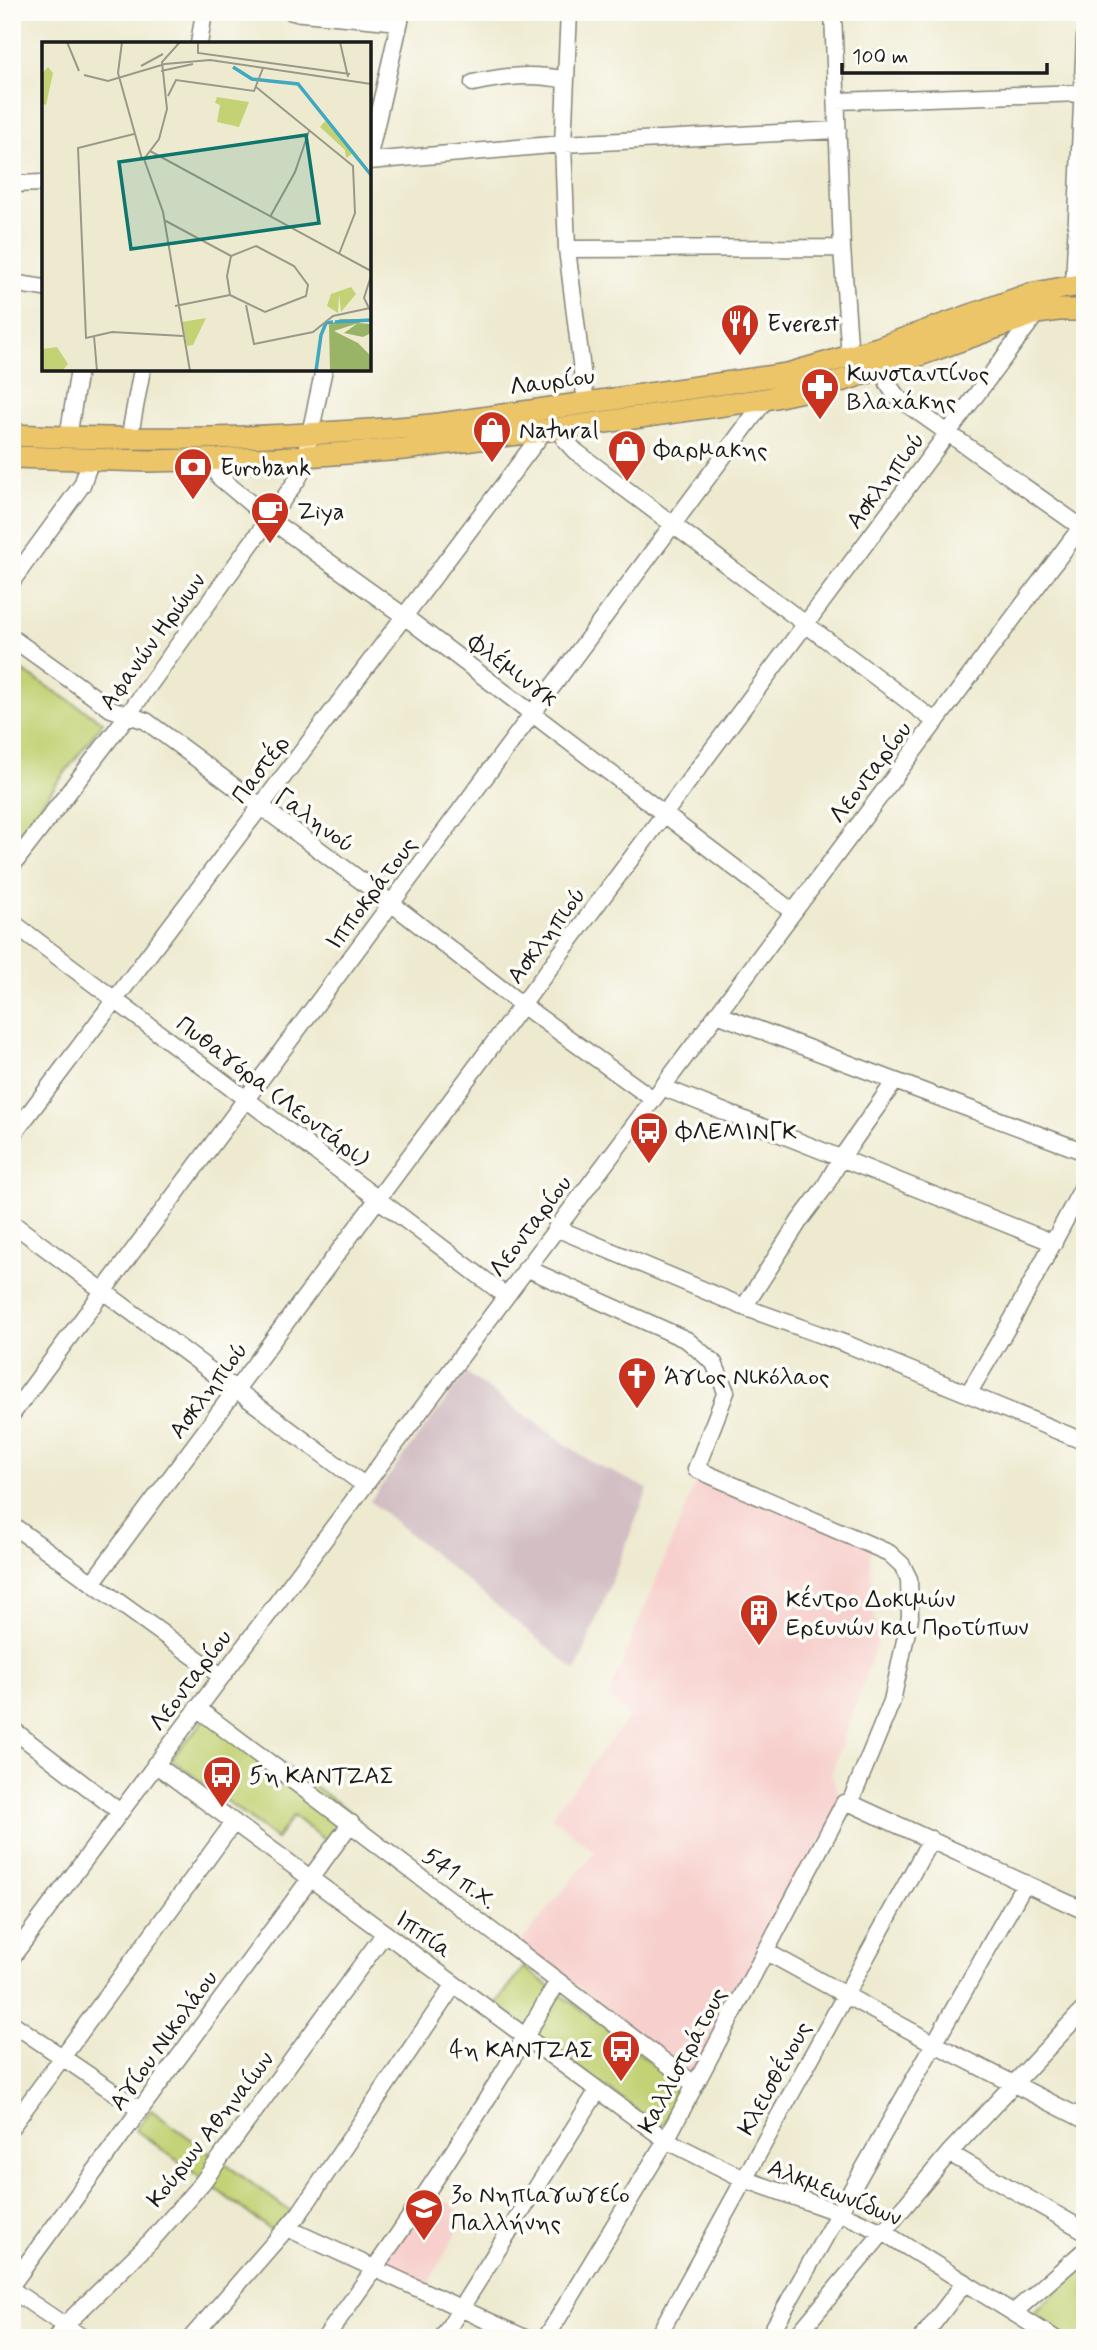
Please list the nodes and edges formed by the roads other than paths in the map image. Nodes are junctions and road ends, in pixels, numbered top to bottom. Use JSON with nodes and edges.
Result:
{"nodes":[{"id":1,"x":204,"y":12,"type":"edge"},
{"id":2,"x":292,"y":12,"type":"edge"},
{"id":3,"x":569,"y":12,"type":"edge"},
{"id":4,"x":833,"y":12,"type":"edge"},
{"id":5,"x":401,"y":17,"type":"edge"},
{"id":6,"x":1085,"y":37,"type":"edge"},
{"id":7,"x":199,"y":42,"type":"edge"},
{"id":8,"x":1084,"y":63,"type":"edge"},
{"id":9,"x":566,"y":80,"type":"junction"},
{"id":10,"x":473,"y":83,"type":"dead end"},
{"id":11,"x":1082,"y":93,"type":"junction"},
{"id":12,"x":837,"y":101,"type":"junction"},
{"id":13,"x":838,"y":131,"type":"junction"},
{"id":14,"x":563,"y":144,"type":"junction"},
{"id":15,"x":371,"y":146,"type":"edge"},
{"id":16,"x":371,"y":161,"type":"edge"},
{"id":17,"x":42,"y":183,"type":"edge"},
{"id":18,"x":12,"y":184,"type":"edge"},
{"id":19,"x":842,"y":248,"type":"junction"},
{"id":20,"x":567,"y":249,"type":"junction"},
{"id":21,"x":12,"y":283,"type":"edge"},
{"id":22,"x":1080,"y":285,"type":"edge"},
{"id":23,"x":42,"y":288,"type":"edge"},
{"id":24,"x":1085,"y":310,"type":"edge"},
{"id":25,"x":1037,"y":313,"type":"junction"},
{"id":26,"x":850,"y":357,"type":"junction"},
{"id":27,"x":886,"y":368,"type":"junction"},
{"id":28,"x":79,"y":371,"type":"edge"},
{"id":29,"x":142,"y":371,"type":"edge"},
{"id":30,"x":324,"y":371,"type":"edge"},
{"id":31,"x":766,"y":399,"type":"junction"},
{"id":32,"x":586,"y":403,"type":"junction"},
{"id":33,"x":554,"y":429,"type":"junction"},
{"id":34,"x":949,"y":432,"type":"junction"},
{"id":35,"x":310,"y":434,"type":"junction"},
{"id":36,"x":12,"y":435,"type":"edge"},
{"id":37,"x":68,"y":438,"type":"junction"},
{"id":38,"x":129,"y":440,"type":"junction"},
{"id":39,"x":306,"y":456,"type":"junction"},
{"id":40,"x":12,"y":457,"type":"edge"},
{"id":41,"x":91,"y":459,"type":"junction"},
{"id":42,"x":212,"y":460,"type":"junction"},
{"id":43,"x":269,"y":519,"type":"junction"},
{"id":44,"x":1083,"y":525,"type":"edge"},
{"id":45,"x":672,"y":526,"type":"junction"},
{"id":46,"x":12,"y":581,"type":"edge"},
{"id":47,"x":404,"y":616,"type":"junction"},
{"id":48,"x":806,"y":624,"type":"junction"},
{"id":49,"x":12,"y":638,"type":"edge"},
{"id":50,"x":532,"y":714,"type":"junction"},
{"id":51,"x":127,"y":716,"type":"junction"},
{"id":52,"x":936,"y":722,"type":"junction"},
{"id":53,"x":260,"y":808,"type":"junction"},
{"id":54,"x":664,"y":814,"type":"junction"},
{"id":55,"x":12,"y":866,"type":"edge"},
{"id":56,"x":391,"y":904,"type":"junction"},
{"id":57,"x":793,"y":912,"type":"junction"},
{"id":58,"x":12,"y":922,"type":"edge"},
{"id":59,"x":115,"y":1000,"type":"junction"},
{"id":60,"x":522,"y":1005,"type":"junction"},
{"id":61,"x":717,"y":1014,"type":"junction"},
{"id":62,"x":895,"y":1081,"type":"junction"},
{"id":63,"x":657,"y":1093,"type":"junction"},
{"id":64,"x":246,"y":1099,"type":"junction"},
{"id":65,"x":12,"y":1136,"type":"edge"},
{"id":66,"x":1085,"y":1152,"type":"edge"},
{"id":67,"x":842,"y":1157,"type":"junction"},
{"id":68,"x":1085,"y":1183,"type":"edge"},
{"id":69,"x":378,"y":1199,"type":"junction"},
{"id":70,"x":12,"y":1223,"type":"edge"},
{"id":71,"x":556,"y":1228,"type":"junction"},
{"id":72,"x":1054,"y":1243,"type":"junction"},
{"id":73,"x":526,"y":1268,"type":"junction"},
{"id":74,"x":103,"y":1291,"type":"junction"},
{"id":75,"x":506,"y":1296,"type":"junction"},
{"id":76,"x":744,"y":1307,"type":"junction"},
{"id":77,"x":236,"y":1390,"type":"junction"},
{"id":78,"x":968,"y":1394,"type":"junction"},
{"id":79,"x":12,"y":1414,"type":"edge"},
{"id":80,"x":1085,"y":1442,"type":"edge"},
{"id":81,"x":364,"y":1485,"type":"junction"},
{"id":82,"x":12,"y":1525,"type":"edge"},
{"id":83,"x":92,"y":1583,"type":"junction"},
{"id":84,"x":221,"y":1676,"type":"junction"},
{"id":85,"x":197,"y":1708,"type":"junction"},
{"id":86,"x":12,"y":1729,"type":"edge"},
{"id":87,"x":155,"y":1764,"type":"junction"},
{"id":88,"x":850,"y":1803,"type":"junction"},
{"id":89,"x":120,"y":1812,"type":"junction"},
{"id":90,"x":234,"y":1822,"type":"junction"},
{"id":91,"x":351,"y":1823,"type":"junction"},
{"id":92,"x":931,"y":1839,"type":"junction"},
{"id":93,"x":310,"y":1878,"type":"junction"},
{"id":94,"x":1025,"y":1883,"type":"junction"},
{"id":95,"x":1085,"y":1911,"type":"edge"},
{"id":96,"x":385,"y":1933,"type":"junction"},
{"id":97,"x":19,"y":1935,"type":"edge"},
{"id":98,"x":765,"y":1951,"type":"junction"},
{"id":99,"x":12,"y":1957,"type":"edge"},
{"id":100,"x":558,"y":1982,"type":"junction"},
{"id":101,"x":454,"y":1985,"type":"junction"},
{"id":102,"x":846,"y":1996,"type":"junction"},
{"id":103,"x":1085,"y":2008,"type":"edge"},
{"id":104,"x":12,"y":2023,"type":"edge"},
{"id":105,"x":526,"y":2037,"type":"junction"},
{"id":106,"x":933,"y":2043,"type":"junction"},
{"id":107,"x":62,"y":2058,"type":"junction"},
{"id":108,"x":1013,"y":2083,"type":"junction"},
{"id":109,"x":694,"y":2084,"type":"junction"},
{"id":110,"x":598,"y":2090,"type":"junction"},
{"id":111,"x":140,"y":2110,"type":"junction"},
{"id":112,"x":1085,"y":2120,"type":"edge"},
{"id":113,"x":12,"y":2126,"type":"edge"},
{"id":114,"x":666,"y":2140,"type":"junction"},
{"id":115,"x":949,"y":2154,"type":"junction"},
{"id":116,"x":744,"y":2179,"type":"junction"},
{"id":117,"x":839,"y":2213,"type":"junction"},
{"id":118,"x":287,"y":2228,"type":"junction"},
{"id":119,"x":1085,"y":2231,"type":"edge"},
{"id":120,"x":883,"y":2232,"type":"junction"},
{"id":121,"x":1085,"y":2250,"type":"edge"},
{"id":122,"x":375,"y":2269,"type":"junction"},
{"id":123,"x":965,"y":2282,"type":"junction"},
{"id":124,"x":12,"y":2284,"type":"edge"},
{"id":125,"x":12,"y":2290,"type":"edge"},
{"id":126,"x":460,"y":2309,"type":"junction"},
{"id":127,"x":1014,"y":2312,"type":"junction"},
{"id":128,"x":60,"y":2332,"type":"edge"},
{"id":129,"x":83,"y":2338,"type":"edge"},
{"id":130,"x":191,"y":2338,"type":"edge"},
{"id":131,"x":325,"y":2338,"type":"edge"},
{"id":132,"x":442,"y":2338,"type":"edge"},
{"id":133,"x":525,"y":2338,"type":"edge"},
{"id":134,"x":546,"y":2338,"type":"edge"},
{"id":135,"x":657,"y":2338,"type":"edge"},
{"id":136,"x":768,"y":2338,"type":"edge"},
{"id":137,"x":795,"y":2338,"type":"edge"},
{"id":138,"x":922,"y":2338,"type":"edge"},
{"id":139,"x":1054,"y":2338,"type":"edge"}],
"edges":[{"from":1,"to":7,"type":"street"},
{"from":2,"to":5,"type":"street"},
{"from":3,"to":9,"type":"street"},
{"from":4,"to":12,"type":"street"},
{"from":5,"to":15,"type":"street"},
{"from":6,"to":8,"type":"street"},
{"from":8,"to":11,"type":"street"},
{"from":9,"to":10,"type":"street"},
{"from":9,"to":14,"type":"street"},
{"from":11,"to":12,"type":"street"},
{"from":11,"to":22,"type":"street"},
{"from":12,"to":13,"type":"street"},
{"from":13,"to":14,"type":"street"},
{"from":13,"to":19,"type":"street"},
{"from":14,"to":16,"type":"street"},
{"from":14,"to":20,"type":"street"},
{"from":17,"to":18,"type":"street"},
{"from":19,"to":20,"type":"street"},
{"from":19,"to":26,"type":"street"},
{"from":20,"to":32,"type":"street"},
{"from":21,"to":23,"type":"street"},
{"from":22,"to":26,"type":"main road","name":"Λαυρίου"},
{"from":24,"to":25,"type":"main road","name":"Λαυρίου"},
{"from":25,"to":27,"type":"main road","name":"Λαυρίου"},
{"from":25,"to":34,"type":"street","name":"Ασκληπιού"},
{"from":26,"to":32,"type":"main road","name":"Λαυρίου"},
{"from":27,"to":31,"type":"main road","name":"Λαυρίου"},
{"from":27,"to":34,"type":"street"},
{"from":28,"to":37,"type":"street"},
{"from":29,"to":38,"type":"street"},
{"from":30,"to":35,"type":"street","name":"Αφανών Ηρώων"},
{"from":31,"to":33,"type":"main road","name":"Λαυρίου"},
{"from":31,"to":45,"type":"street","name":"Ιπποκράτους"},
{"from":32,"to":35,"type":"main road","name":"Λαυρίου"},
{"from":33,"to":39,"type":"main road","name":"Λαυρίου"},
{"from":33,"to":45,"type":"street"},
{"from":33,"to":47,"type":"street","name":"Παστέρ"},
{"from":34,"to":44,"type":"street"},
{"from":34,"to":48,"type":"street","name":"Ασκληπιού"},
{"from":35,"to":38,"type":"main road","name":"Λαυρίου"},
{"from":35,"to":39,"type":"street","name":"Αφανών Ηρώων"},
{"from":36,"to":37,"type":"main road","name":"Λαυρίου"},
{"from":37,"to":38,"type":"main road","name":"Λαυρίου"},
{"from":39,"to":42,"type":"main road","name":"Λαυρίου"},
{"from":39,"to":43,"type":"street","name":"Αφανών Ηρώων"},
{"from":40,"to":41,"type":"main road","name":"Λαυρίου"},
{"from":41,"to":42,"type":"main road","name":"Λαυρίου"},
{"from":41,"to":46,"type":"street"},
{"from":42,"to":43,"type":"street","name":"Φλέμινγκ"},
{"from":43,"to":47,"type":"street","name":"Φλέμινγκ"},
{"from":43,"to":51,"type":"street","name":"Αφανών Ηρώων"},
{"from":44,"to":52,"type":"street","name":"Λεονταρίου"},
{"from":45,"to":48,"type":"street"},
{"from":45,"to":50,"type":"street","name":"Ιπποκράτους"},
{"from":47,"to":50,"type":"street","name":"Φλέμινγκ"},
{"from":47,"to":53,"type":"street","name":"Παστέρ"},
{"from":48,"to":52,"type":"street"},
{"from":48,"to":54,"type":"street","name":"Ασκληπιού"},
{"from":49,"to":51,"type":"street","name":"Γαληνού"},
{"from":50,"to":54,"type":"street","name":"Φλέμινγκ"},
{"from":50,"to":56,"type":"street","name":"Ιπποκράτους"},
{"from":51,"to":53,"type":"street","name":"Γαληνού"},
{"from":51,"to":55,"type":"street","name":"Αφανών Ηρώων"},
{"from":52,"to":57,"type":"street","name":"Λεονταρίου"},
{"from":53,"to":56,"type":"street","name":"Γαληνού"},
{"from":53,"to":59,"type":"street","name":"Παστέρ"},
{"from":54,"to":57,"type":"street","name":"Φλέμινγκ"},
{"from":54,"to":60,"type":"street","name":"Ασκληπιού"},
{"from":56,"to":60,"type":"street","name":"Γαληνού"},
{"from":56,"to":64,"type":"street","name":"Ιπποκράτους"},
{"from":57,"to":61,"type":"street","name":"Λεονταρίου"},
{"from":58,"to":59,"type":"street","name":"Πυθαγόρα (Λεοντάρι)"},
{"from":59,"to":64,"type":"street","name":"Πυθαγόρα (Λεοντάρι)"},
{"from":59,"to":65,"type":"street","name":"Παστέρ"},
{"from":60,"to":63,"type":"street","name":"Γαληνού"},
{"from":60,"to":69,"type":"street","name":"Ασκληπιού"},
{"from":61,"to":62,"type":"street"},
{"from":61,"to":63,"type":"street","name":"Λεονταρίου"},
{"from":62,"to":66,"type":"street"},
{"from":62,"to":67,"type":"street"},
{"from":63,"to":67,"type":"street","name":"Γαληνού"},
{"from":63,"to":71,"type":"street","name":"Λεονταρίου"},
{"from":64,"to":69,"type":"street","name":"Πυθαγόρα (Λεοντάρι)"},
{"from":64,"to":74,"type":"street","name":"Ιπποκράτους"},
{"from":67,"to":72,"type":"street","name":"Γαληνού"},
{"from":67,"to":76,"type":"street"},
{"from":68,"to":72,"type":"street"},
{"from":69,"to":75,"type":"street","name":"Πυθαγόρα (Λεοντάρι)"},
{"from":69,"to":77,"type":"street","name":"Ασκληπιού"},
{"from":70,"to":74,"type":"street"},
{"from":71,"to":73,"type":"street","name":"Λεονταρίου"},
{"from":71,"to":76,"type":"street"},
{"from":72,"to":78,"type":"street"},
{"from":73,"to":75,"type":"street","name":"Λεονταρίου"},
{"from":73,"to":88,"type":"street","name":"Καλλιστράτους"},
{"from":74,"to":77,"type":"street"},
{"from":74,"to":79,"type":"street","name":"Ιπποκράτους"},
{"from":75,"to":81,"type":"street","name":"Λεονταρίου"},
{"from":76,"to":78,"type":"street"},
{"from":77,"to":81,"type":"street"},
{"from":77,"to":83,"type":"street","name":"Ασκληπιού"},
{"from":78,"to":80,"type":"street"},
{"from":81,"to":84,"type":"street","name":"Λεονταρίου"},
{"from":82,"to":83,"type":"street"},
{"from":83,"to":84,"type":"street"},
{"from":84,"to":85,"type":"street","name":"Λεονταρίου"},
{"from":85,"to":87,"type":"street","name":"Λεονταρίου"},
{"from":85,"to":91,"type":"street","name":"541 π.Χ."},
{"from":86,"to":89,"type":"street"},
{"from":87,"to":89,"type":"street","name":"Λεονταρίου"},
{"from":87,"to":90,"type":"street","name":"Ιππία"},
{"from":88,"to":92,"type":"street"},
{"from":88,"to":98,"type":"street","name":"Καλλιστράτους"},
{"from":89,"to":97,"type":"street","name":"Λεονταρίου"},
{"from":90,"to":93,"type":"street","name":"Ιππία"},
{"from":90,"to":107,"type":"street"},
{"from":91,"to":93,"type":"street","name":"Αγίου Νικολάου"},
{"from":91,"to":100,"type":"street","name":"541 π.Χ."},
{"from":92,"to":94,"type":"street"},
{"from":92,"to":102,"type":"street","name":"Κλεισθένους"},
{"from":93,"to":96,"type":"street","name":"Ιππία"},
{"from":93,"to":111,"type":"street","name":"Αγίου Νικολάου"},
{"from":94,"to":95,"type":"street"},
{"from":94,"to":106,"type":"street"},
{"from":96,"to":101,"type":"street","name":"Ιππία"},
{"from":96,"to":128,"type":"street","name":"Κούρων Αθηναίων"},
{"from":97,"to":99,"type":"street","name":"Λεονταρίου"},
{"from":98,"to":102,"type":"street"},
{"from":98,"to":109,"type":"street","name":"Καλλιστράτους"},
{"from":100,"to":105,"type":"street"},
{"from":100,"to":109,"type":"street","name":"541 π.Χ."},
{"from":101,"to":105,"type":"street","name":"Ιππία"},
{"from":101,"to":118,"type":"street"},
{"from":102,"to":106,"type":"street"},
{"from":102,"to":116,"type":"street","name":"Κλεισθένους"},
{"from":103,"to":108,"type":"street"},
{"from":104,"to":107,"type":"street"},
{"from":105,"to":110,"type":"street","name":"Ιππία"},
{"from":105,"to":122,"type":"street"},
{"from":106,"to":108,"type":"street"},
{"from":106,"to":117,"type":"street"},
{"from":107,"to":111,"type":"street"},
{"from":107,"to":113,"type":"street"},
{"from":108,"to":112,"type":"street"},
{"from":108,"to":115,"type":"street"},
{"from":109,"to":114,"type":"street","name":"Καλλιστράτους"},
{"from":110,"to":114,"type":"street","name":"Ιππία"},
{"from":110,"to":126,"type":"street"},
{"from":111,"to":124,"type":"street","name":"Αγίου Νικολάου"},
{"from":114,"to":116,"type":"street","name":"Αλκμεωνίδων"},
{"from":114,"to":134,"type":"street","name":"Καλλιστράτους"},
{"from":115,"to":119,"type":"street"},
{"from":115,"to":120,"type":"street"},
{"from":116,"to":117,"type":"street","name":"Αλκμεωνίδων"},
{"from":116,"to":135,"type":"street","name":"Κλεισθένους"},
{"from":117,"to":120,"type":"street","name":"Αλκμεωνίδων"},
{"from":117,"to":136,"type":"street"},
{"from":118,"to":122,"type":"street"},
{"from":118,"to":130,"type":"street"},
{"from":120,"to":123,"type":"street","name":"Αλκμεωνίδων"},
{"from":120,"to":137,"type":"street"},
{"from":121,"to":127,"type":"street"},
{"from":122,"to":126,"type":"street"},
{"from":122,"to":131,"type":"street"},
{"from":123,"to":127,"type":"street","name":"Αλκμεωνίδων"},
{"from":123,"to":138,"type":"street"},
{"from":125,"to":128,"type":"street"},
{"from":126,"to":132,"type":"street"},
{"from":126,"to":133,"type":"street"},
{"from":127,"to":139,"type":"street","name":"Αλκμεωνίδων"},
{"from":128,"to":129,"type":"street"}]}
